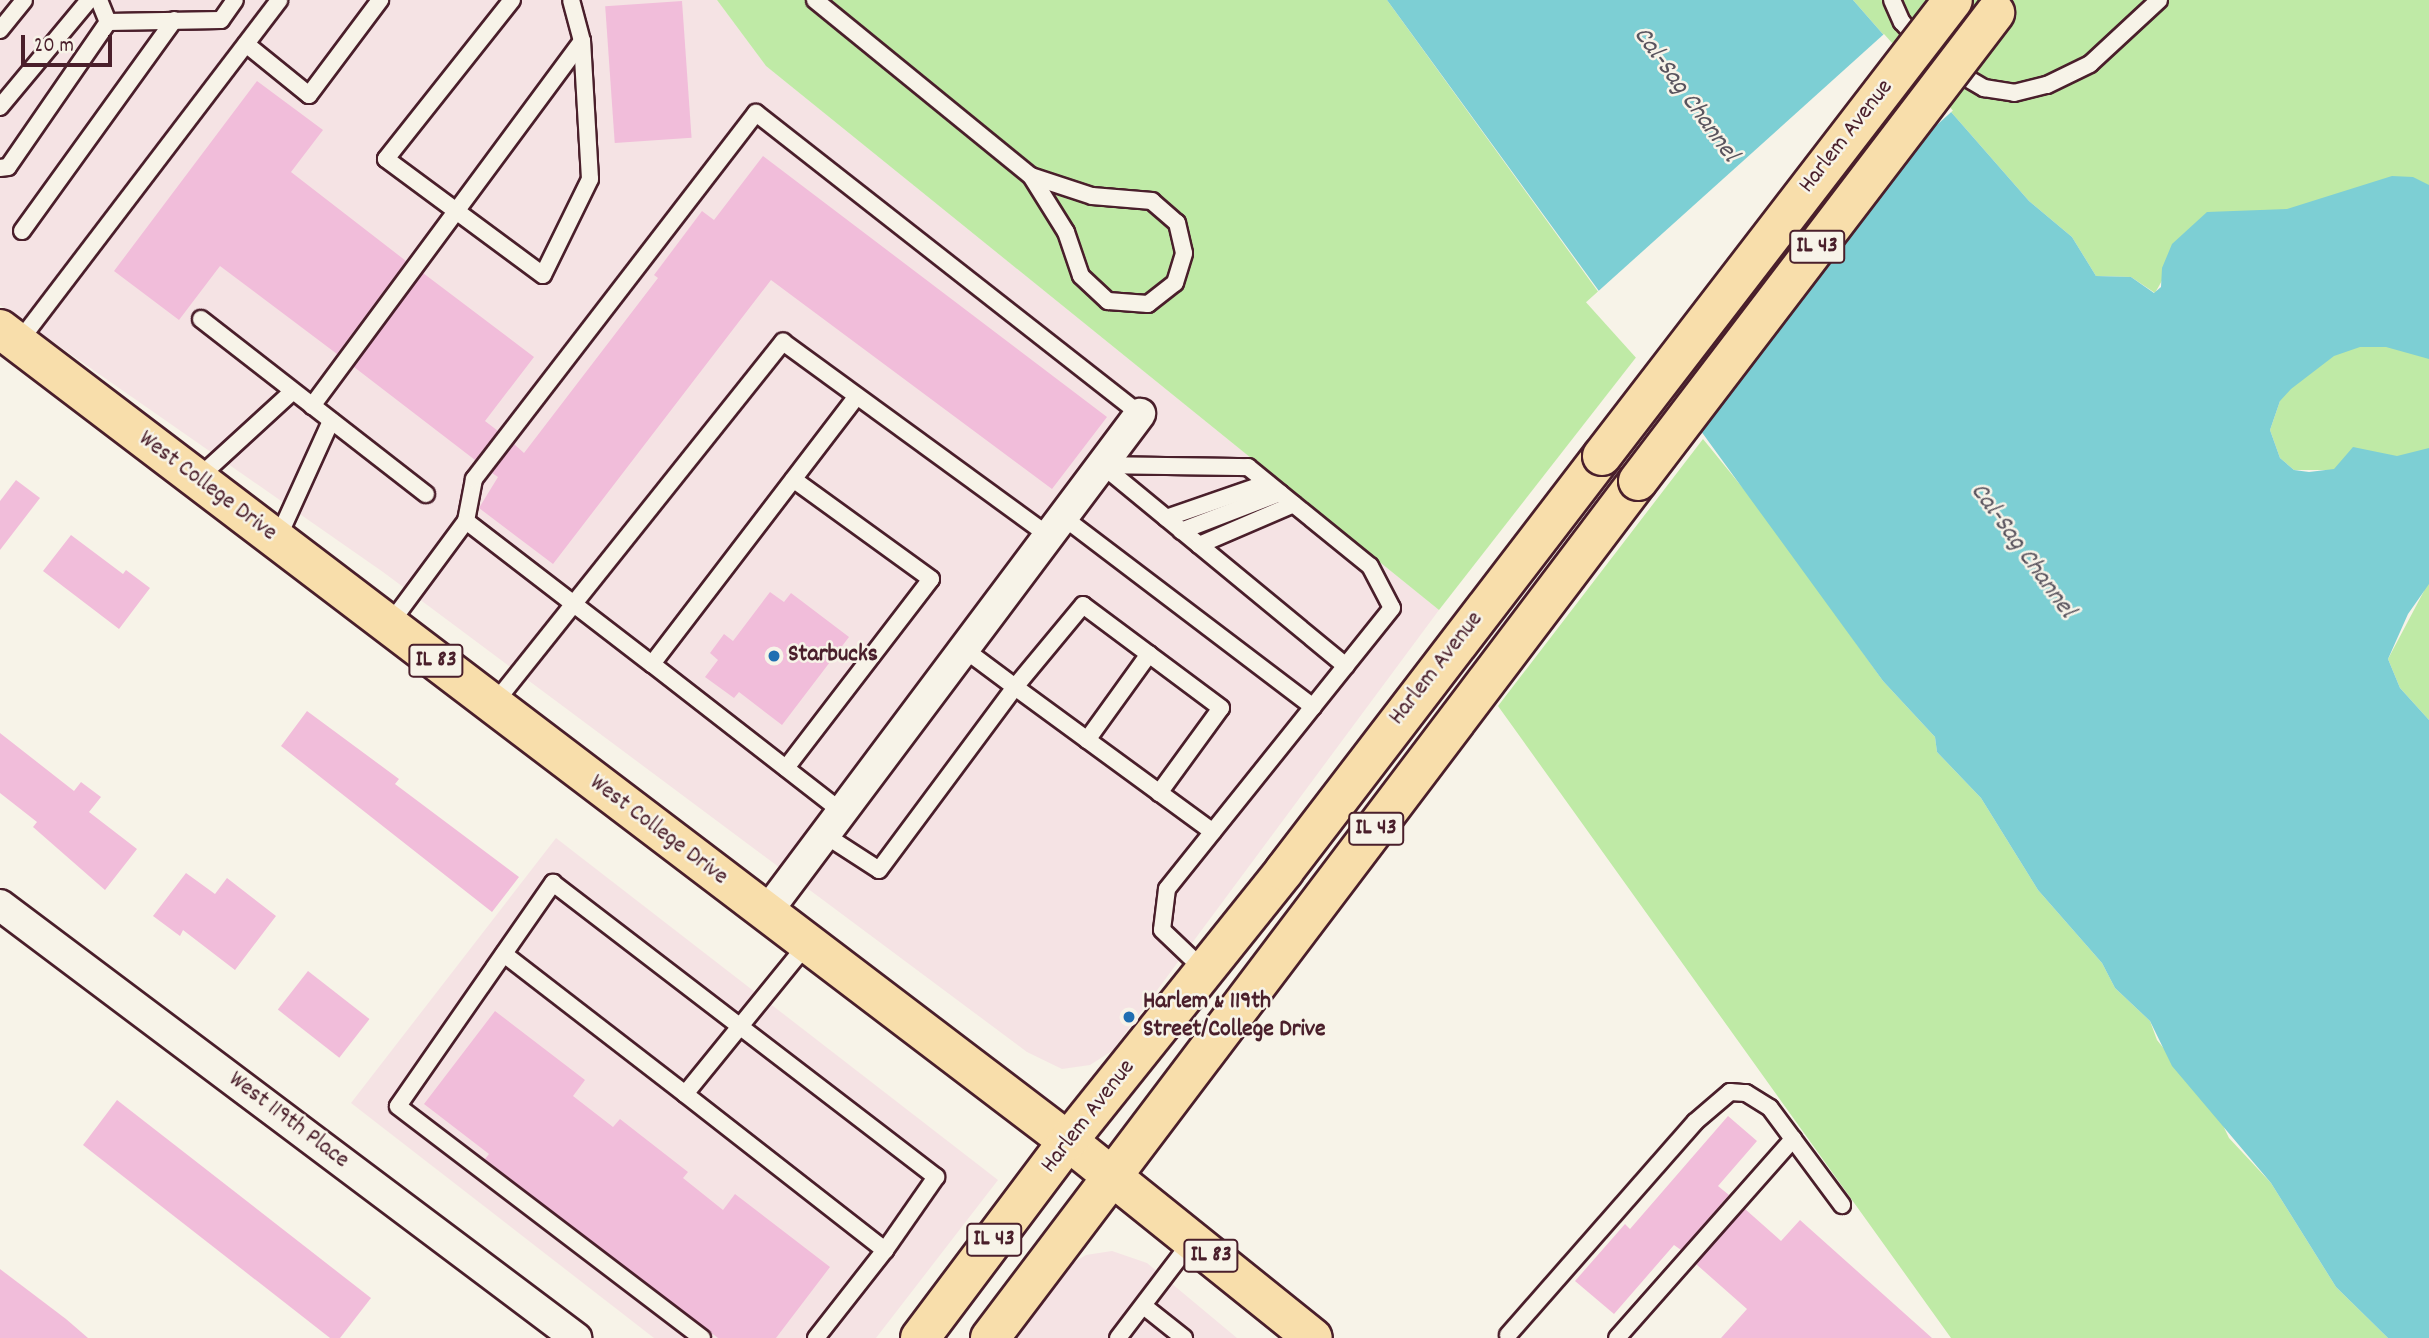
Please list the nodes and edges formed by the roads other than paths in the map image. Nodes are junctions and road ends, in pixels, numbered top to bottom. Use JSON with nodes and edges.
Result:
{"nodes":[{"id":1,"x":24,"y":0,"type":"edge"},
{"id":2,"x":89,"y":0,"type":"edge"},
{"id":3,"x":99,"y":0,"type":"edge"},
{"id":4,"x":235,"y":0,"type":"edge"},
{"id":5,"x":279,"y":0,"type":"edge"},
{"id":6,"x":380,"y":0,"type":"edge"},
{"id":7,"x":512,"y":0,"type":"edge"},
{"id":8,"x":571,"y":0,"type":"edge"},
{"id":9,"x":815,"y":0,"type":"edge"},
{"id":10,"x":1892,"y":0,"type":"edge"},
{"id":11,"x":1953,"y":0,"type":"edge"},
{"id":12,"x":2159,"y":0,"type":"edge"},
{"id":13,"x":2000,"y":6,"type":"edge"},
{"id":14,"x":174,"y":20,"type":"junction"},
{"id":15,"x":108,"y":22,"type":"junction"},
{"id":16,"x":0,"y":30,"type":"edge"},
{"id":17,"x":582,"y":41,"type":"junction"},
{"id":18,"x":246,"y":44,"type":"junction"},
{"id":19,"x":0,"y":107,"type":"edge"},
{"id":20,"x":0,"y":168,"type":"edge"},
{"id":21,"x":1031,"y":176,"type":"junction"},
{"id":22,"x":455,"y":212,"type":"junction"},
{"id":23,"x":22,"y":231,"type":"dead end"},
{"id":24,"x":201,"y":319,"type":"dead end"},
{"id":25,"x":9,"y":336,"type":"edge"},
{"id":26,"x":292,"y":392,"type":"junction"},
{"id":27,"x":857,"y":397,"type":"junction"},
{"id":28,"x":312,"y":406,"type":"junction"},
{"id":29,"x":1140,"y":414,"type":"joint"},
{"id":30,"x":331,"y":421,"type":"junction"},
{"id":31,"x":1102,"y":465,"type":"junction"},
{"id":32,"x":793,"y":479,"type":"junction"},
{"id":33,"x":197,"y":480,"type":"junction"},
{"id":34,"x":1273,"y":488,"type":"junction"},
{"id":35,"x":426,"y":494,"type":"dead end"},
{"id":36,"x":1294,"y":504,"type":"junction"},
{"id":37,"x":1166,"y":518,"type":"junction"},
{"id":38,"x":466,"y":521,"type":"junction"},
{"id":39,"x":1056,"y":527,"type":"junction"},
{"id":40,"x":1181,"y":531,"type":"junction"},
{"id":41,"x":276,"y":540,"type":"junction"},
{"id":42,"x":1199,"y":545,"type":"junction"},
{"id":43,"x":574,"y":604,"type":"junction"},
{"id":44,"x":389,"y":625,"type":"junction"},
{"id":45,"x":964,"y":649,"type":"junction"},
{"id":46,"x":1149,"y":654,"type":"junction"},
{"id":47,"x":652,"y":664,"type":"junction"},
{"id":48,"x":1346,"y":666,"type":"junction"},
{"id":49,"x":1015,"y":687,"type":"junction"},
{"id":50,"x":493,"y":705,"type":"junction"},
{"id":51,"x":1313,"y":707,"type":"junction"},
{"id":52,"x":1087,"y":740,"type":"junction"},
{"id":53,"x":786,"y":768,"type":"junction"},
{"id":54,"x":1159,"y":793,"type":"junction"},
{"id":55,"x":834,"y":823,"type":"junction"},
{"id":56,"x":1213,"y":832,"type":"junction"},
{"id":57,"x":0,"y":905,"type":"edge"},
{"id":58,"x":766,"y":913,"type":"junction"},
{"id":59,"x":807,"y":944,"type":"junction"},
{"id":60,"x":504,"y":954,"type":"junction"},
{"id":61,"x":1204,"y":970,"type":"junction"},
{"id":62,"x":739,"y":1029,"type":"junction"},
{"id":63,"x":685,"y":1094,"type":"junction"},
{"id":64,"x":1793,"y":1139,"type":"junction"},
{"id":65,"x":1068,"y":1141,"type":"junction"},
{"id":66,"x":1113,"y":1177,"type":"junction"},
{"id":67,"x":1842,"y":1205,"type":"dead end"},
{"id":68,"x":1192,"y":1241,"type":"junction"},
{"id":69,"x":885,"y":1250,"type":"junction"},
{"id":70,"x":1145,"y":1307,"type":"junction"},
{"id":71,"x":1508,"y":1337,"type":"edge"},
{"id":72,"x":576,"y":1338,"type":"edge"},
{"id":73,"x":702,"y":1338,"type":"edge"},
{"id":74,"x":816,"y":1338,"type":"edge"},
{"id":75,"x":920,"y":1338,"type":"edge"},
{"id":76,"x":990,"y":1338,"type":"edge"},
{"id":77,"x":1118,"y":1338,"type":"edge"},
{"id":78,"x":1184,"y":1338,"type":"edge"},
{"id":79,"x":1313,"y":1338,"type":"edge"},
{"id":80,"x":1617,"y":1338,"type":"edge"}],
"edges":[{"from":1,"to":16,"type":"lane"},
{"from":2,"to":19,"type":"lane"},
{"from":3,"to":15,"type":"lane"},
{"from":4,"to":14,"type":"lane"},
{"from":5,"to":18,"type":"lane"},
{"from":6,"to":18,"type":"lane"},
{"from":7,"to":22,"type":"lane"},
{"from":8,"to":17,"type":"lane"},
{"from":9,"to":21,"type":"lane"},
{"from":10,"to":12,"type":"lane"},
{"from":11,"to":61,"type":"main road","name":"Harlem Avenue","number":"IL 43","bridge":true},
{"from":13,"to":66,"type":"main road","name":"Harlem Avenue","number":"IL 43","bridge":true},
{"from":14,"to":15,"type":"lane"},
{"from":14,"to":23,"type":"lane"},
{"from":15,"to":20,"type":"lane"},
{"from":17,"to":22,"type":"lane"},
{"from":17,"to":22,"type":"lane"},
{"from":18,"to":25,"type":"lane"},
{"from":21,"to":21,"type":"lane"},
{"from":22,"to":28,"type":"lane"},
{"from":24,"to":26,"type":"lane"},
{"from":25,"to":33,"type":"main road","name":"West College Drive","number":"IL 83"},
{"from":26,"to":28,"type":"lane"},
{"from":26,"to":33,"type":"lane"},
{"from":27,"to":32,"type":"lane"},
{"from":27,"to":39,"type":"lane"},
{"from":27,"to":43,"type":"lane"},
{"from":28,"to":30,"type":"lane"},
{"from":29,"to":31,"type":"street"},
{"from":29,"to":38,"type":"lane"},
{"from":30,"to":35,"type":"lane"},
{"from":30,"to":41,"type":"lane"},
{"from":31,"to":34,"type":"lane"},
{"from":31,"to":37,"type":"lane"},
{"from":31,"to":39,"type":"street"},
{"from":32,"to":47,"type":"lane"},
{"from":32,"to":53,"type":"lane"},
{"from":33,"to":41,"type":"main road","name":"West College Drive","number":"IL 83"},
{"from":34,"to":36,"type":"lane"},
{"from":34,"to":37,"type":"lane"},
{"from":34,"to":40,"type":"lane"},
{"from":36,"to":42,"type":"lane"},
{"from":36,"to":48,"type":"lane"},
{"from":37,"to":40,"type":"lane"},
{"from":38,"to":43,"type":"lane"},
{"from":38,"to":44,"type":"lane"},
{"from":39,"to":45,"type":"street"},
{"from":39,"to":51,"type":"lane"},
{"from":40,"to":42,"type":"lane"},
{"from":41,"to":44,"type":"main road","name":"West College Drive","number":"IL 83"},
{"from":42,"to":48,"type":"lane"},
{"from":43,"to":47,"type":"lane"},
{"from":43,"to":50,"type":"lane"},
{"from":44,"to":50,"type":"main road","name":"West College Drive","number":"IL 83"},
{"from":45,"to":49,"type":"lane"},
{"from":45,"to":55,"type":"street"},
{"from":46,"to":49,"type":"lane"},
{"from":46,"to":52,"type":"lane"},
{"from":46,"to":54,"type":"lane"},
{"from":47,"to":53,"type":"lane"},
{"from":48,"to":51,"type":"lane"},
{"from":49,"to":52,"type":"lane"},
{"from":49,"to":55,"type":"lane"},
{"from":50,"to":58,"type":"main road","name":"West College Drive","number":"IL 83"},
{"from":51,"to":56,"type":"lane"},
{"from":52,"to":54,"type":"lane"},
{"from":53,"to":55,"type":"lane"},
{"from":54,"to":56,"type":"lane"},
{"from":55,"to":58,"type":"street"},
{"from":56,"to":61,"type":"lane"},
{"from":57,"to":72,"type":"street","name":"West 119th Place"},
{"from":58,"to":59,"type":"main road","name":"West College Drive","number":"IL 83"},
{"from":59,"to":62,"type":"lane"},
{"from":59,"to":65,"type":"main road","name":"West College Drive","number":"IL 83"},
{"from":60,"to":62,"type":"lane"},
{"from":60,"to":63,"type":"lane"},
{"from":60,"to":73,"type":"lane"},
{"from":61,"to":65,"type":"main road","name":"Harlem Avenue","number":"IL 43"},
{"from":62,"to":63,"type":"lane"},
{"from":62,"to":69,"type":"lane"},
{"from":63,"to":69,"type":"lane"},
{"from":64,"to":67,"type":"lane"},
{"from":64,"to":71,"type":"lane"},
{"from":64,"to":80,"type":"lane"},
{"from":65,"to":66,"type":"main road","name":"West College Drive","number":"IL 83"},
{"from":65,"to":75,"type":"main road","name":"Harlem Avenue","number":"IL 43"},
{"from":66,"to":68,"type":"main road","name":"West College Drive","number":"IL 83"},
{"from":66,"to":76,"type":"main road","name":"Harlem Avenue","number":"IL 43"},
{"from":68,"to":70,"type":"lane"},
{"from":68,"to":79,"type":"main road","name":"West College Drive","number":"IL 83"},
{"from":69,"to":74,"type":"lane"},
{"from":70,"to":77,"type":"lane"},
{"from":70,"to":78,"type":"lane"}]}
